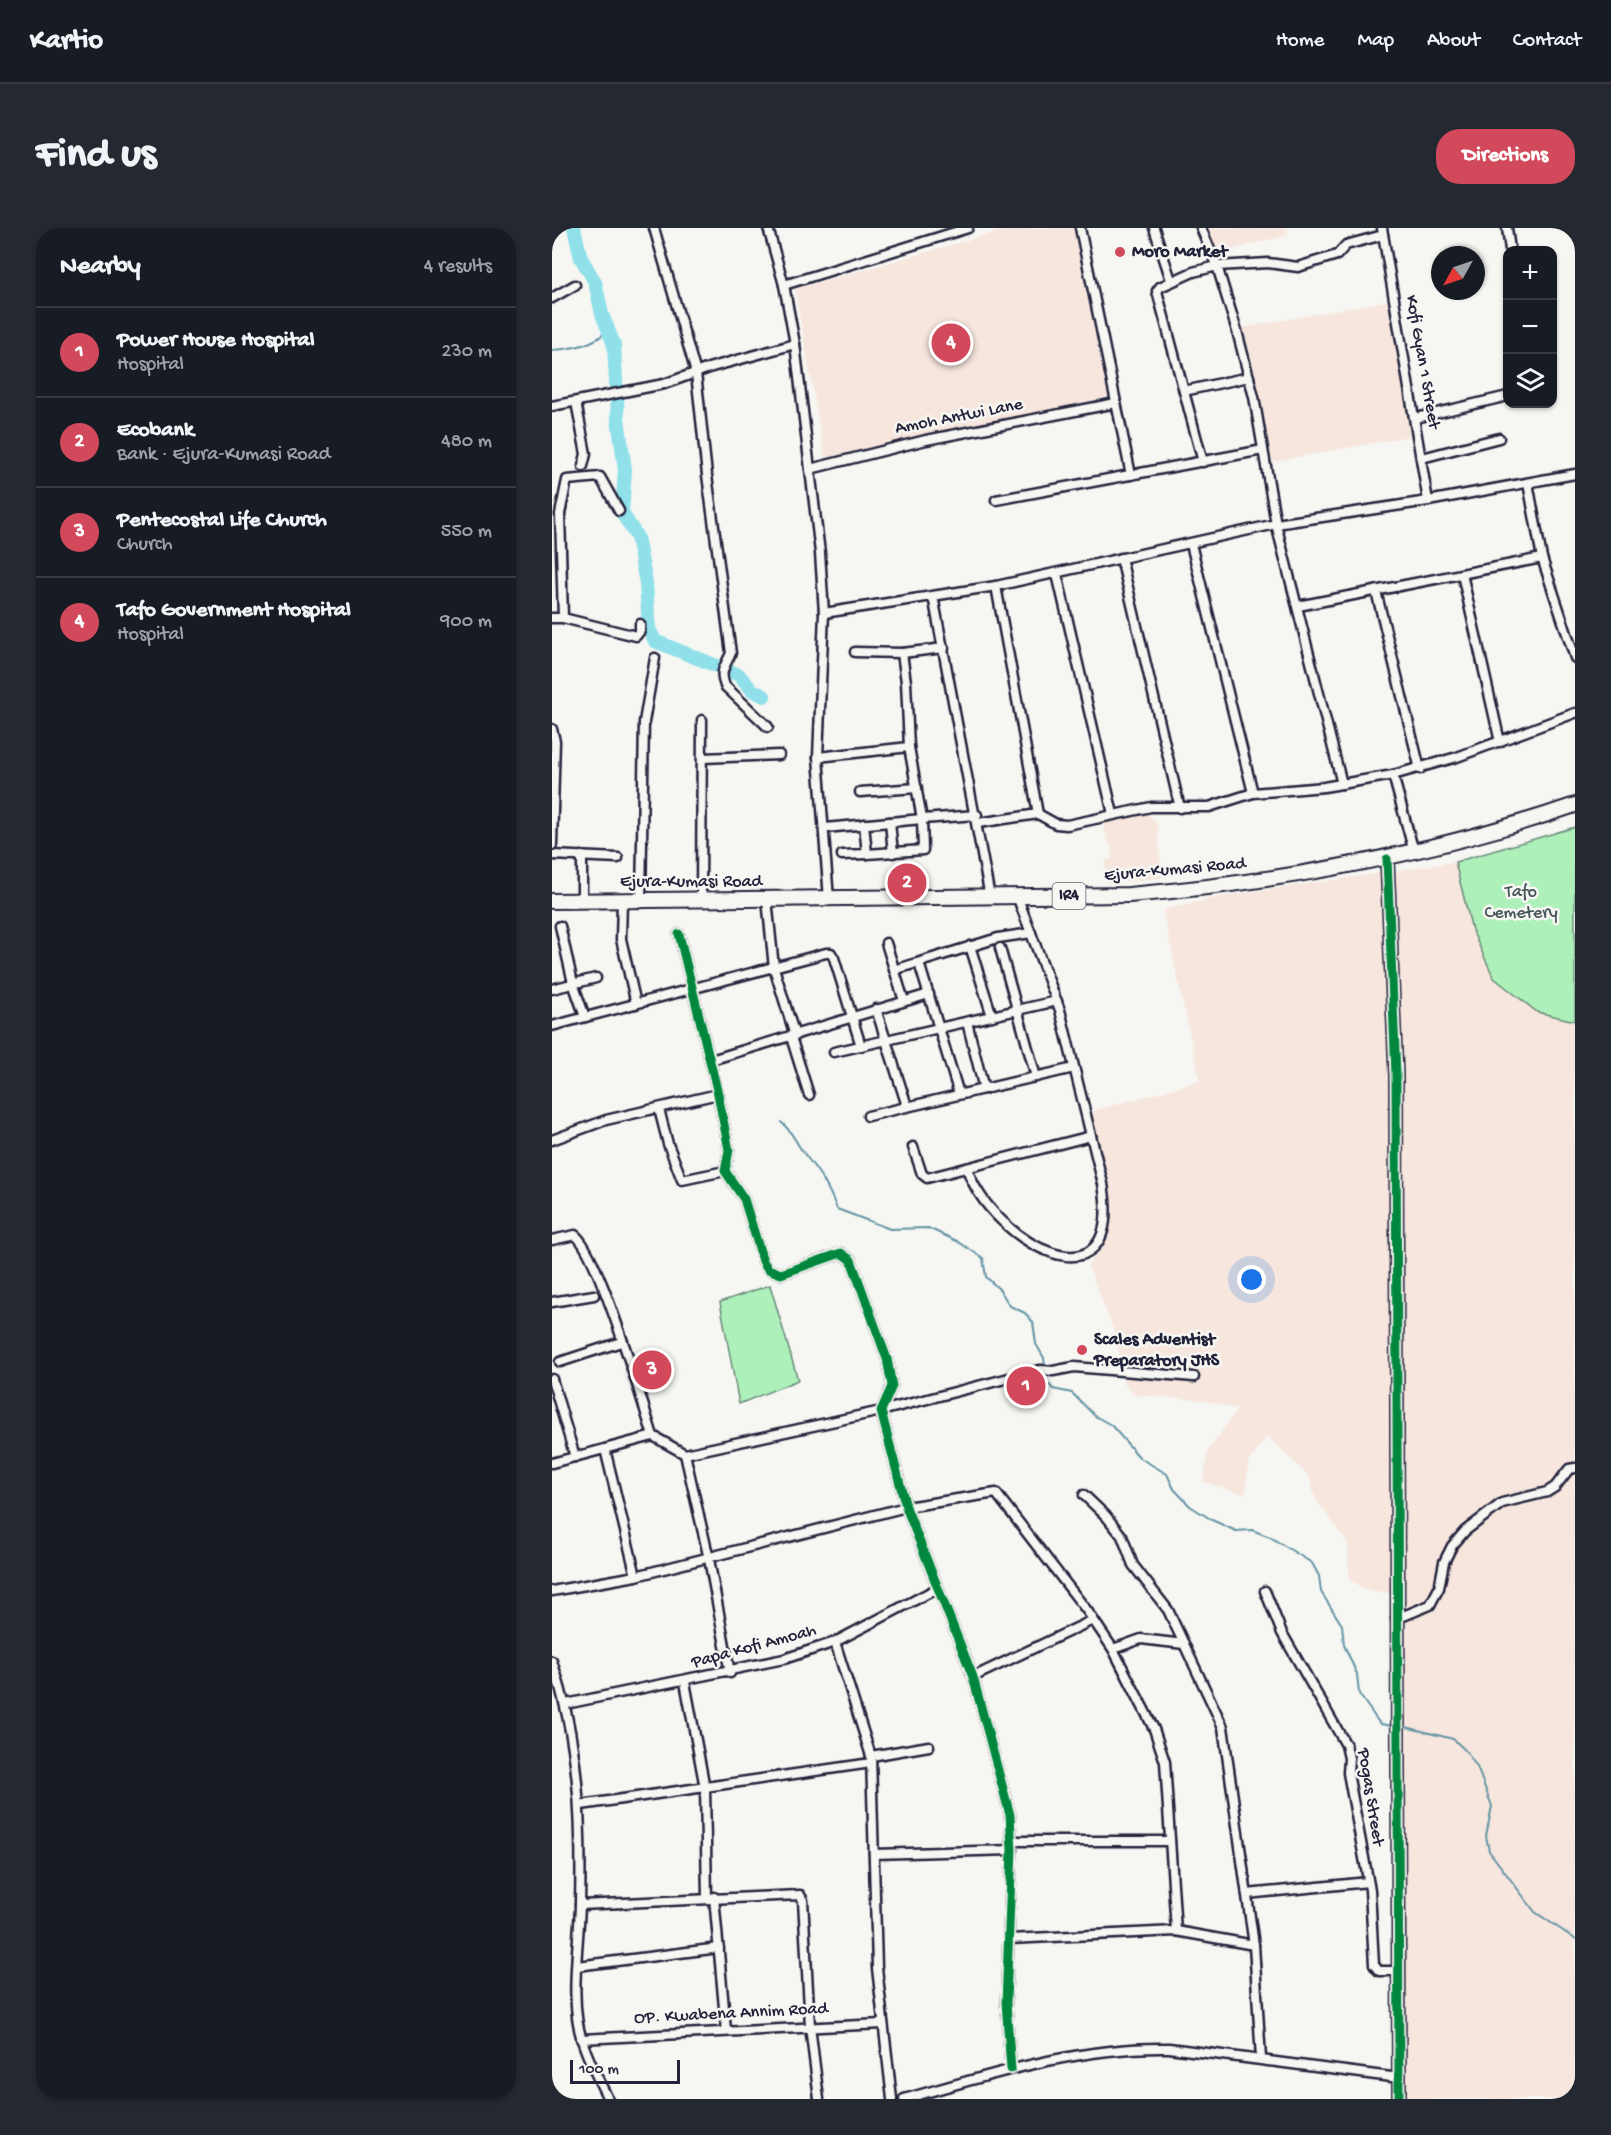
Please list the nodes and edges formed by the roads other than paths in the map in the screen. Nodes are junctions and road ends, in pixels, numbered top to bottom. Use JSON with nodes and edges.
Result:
{"nodes":[{"id":1,"x":654,"y":228,"type":"edge"},
{"id":2,"x":768,"y":228,"type":"edge"},
{"id":3,"x":968,"y":228,"type":"edge"},
{"id":4,"x":1080,"y":228,"type":"edge"},
{"id":5,"x":1154,"y":228,"type":"edge"},
{"id":6,"x":1201,"y":228,"type":"edge"},
{"id":7,"x":1507,"y":228,"type":"edge"},
{"id":8,"x":1382,"y":232,"type":"edge"},
{"id":9,"x":1509,"y":246,"type":"edge"},
{"id":10,"x":1217,"y":266,"type":"junction"},
{"id":11,"x":1171,"y":280,"type":"junction"},
{"id":12,"x":575,"y":285,"type":"dead end"},
{"id":13,"x":784,"y":285,"type":"junction"},
{"id":14,"x":552,"y":298,"type":"edge"},
{"id":15,"x":795,"y":344,"type":"junction"},
{"id":16,"x":696,"y":373,"type":"junction"},
{"id":17,"x":1249,"y":377,"type":"junction"},
{"id":18,"x":1184,"y":392,"type":"junction"},
{"id":19,"x":1503,"y":397,"type":"edge"},
{"id":20,"x":576,"y":402,"type":"junction"},
{"id":21,"x":1116,"y":403,"type":"junction"},
{"id":22,"x":552,"y":406,"type":"edge"},
{"id":23,"x":1416,"y":418,"type":"junction"},
{"id":24,"x":1499,"y":438,"type":"dead end"},
{"id":25,"x":1263,"y":450,"type":"junction"},
{"id":26,"x":1422,"y":458,"type":"junction"},
{"id":27,"x":1203,"y":462,"type":"junction"},
{"id":28,"x":584,"y":466,"type":"dead end"},
{"id":29,"x":810,"y":469,"type":"junction"},
{"id":30,"x":1575,"y":474,"type":"edge"},
{"id":31,"x":1131,"y":475,"type":"junction"},
{"id":32,"x":1528,"y":483,"type":"junction"},
{"id":33,"x":996,"y":500,"type":"dead end"},
{"id":34,"x":1428,"y":501,"type":"junction"},
{"id":35,"x":619,"y":510,"type":"dead end"},
{"id":36,"x":1276,"y":524,"type":"junction"},
{"id":37,"x":556,"y":534,"type":"edge"},
{"id":38,"x":1191,"y":544,"type":"junction"},
{"id":39,"x":1121,"y":558,"type":"junction"},
{"id":40,"x":1542,"y":558,"type":"junction"},
{"id":41,"x":1057,"y":574,"type":"junction"},
{"id":42,"x":1462,"y":574,"type":"junction"},
{"id":43,"x":996,"y":586,"type":"junction"},
{"id":44,"x":1376,"y":591,"type":"junction"},
{"id":45,"x":933,"y":596,"type":"junction"},
{"id":46,"x":1298,"y":606,"type":"junction"},
{"id":47,"x":824,"y":613,"type":"junction"},
{"id":48,"x":552,"y":618,"type":"edge"},
{"id":49,"x":563,"y":618,"type":"junction"},
{"id":50,"x":640,"y":624,"type":"dead end"},
{"id":51,"x":944,"y":648,"type":"junction"},
{"id":52,"x":855,"y":652,"type":"dead end"},
{"id":53,"x":902,"y":653,"type":"junction"},
{"id":54,"x":655,"y":658,"type":"dead end"},
{"id":55,"x":1575,"y":658,"type":"edge"},
{"id":56,"x":1575,"y":713,"type":"edge"},
{"id":57,"x":702,"y":720,"type":"dead end"},
{"id":58,"x":768,"y":727,"type":"dead end"},
{"id":59,"x":552,"y":729,"type":"edge"},
{"id":60,"x":1500,"y":742,"type":"junction"},
{"id":61,"x":909,"y":747,"type":"junction"},
{"id":62,"x":779,"y":755,"type":"dead end"},
{"id":63,"x":818,"y":757,"type":"junction"},
{"id":64,"x":702,"y":758,"type":"junction"},
{"id":65,"x":1420,"y":769,"type":"junction"},
{"id":66,"x":1393,"y":775,"type":"junction"},
{"id":67,"x":1342,"y":784,"type":"junction"},
{"id":68,"x":916,"y":788,"type":"junction"},
{"id":69,"x":860,"y":792,"type":"dead end"},
{"id":70,"x":1253,"y":793,"type":"junction"},
{"id":71,"x":1575,"y":805,"type":"edge"},
{"id":72,"x":1180,"y":808,"type":"junction"},
{"id":73,"x":1038,"y":814,"type":"junction"},
{"id":74,"x":1113,"y":814,"type":"junction"},
{"id":75,"x":922,"y":819,"type":"junction"},
{"id":76,"x":977,"y":819,"type":"junction"},
{"id":77,"x":890,"y":822,"type":"junction"},
{"id":78,"x":864,"y":824,"type":"junction"},
{"id":79,"x":825,"y":828,"type":"junction"},
{"id":80,"x":552,"y":845,"type":"edge"},
{"id":81,"x":1414,"y":852,"type":"junction"},
{"id":82,"x":893,"y":853,"type":"junction"},
{"id":83,"x":867,"y":854,"type":"junction"},
{"id":84,"x":552,"y":855,"type":"edge"},
{"id":85,"x":842,"y":855,"type":"dead end"},
{"id":86,"x":582,"y":856,"type":"junction"},
{"id":87,"x":618,"y":858,"type":"dead end"},
{"id":88,"x":1387,"y":859,"type":"junction"},
{"id":89,"x":990,"y":897,"type":"junction"},
{"id":90,"x":1017,"y":897,"type":"junction"},
{"id":91,"x":766,"y":899,"type":"junction"},
{"id":92,"x":829,"y":899,"type":"junction"},
{"id":93,"x":701,"y":900,"type":"junction"},
{"id":94,"x":552,"y":901,"type":"edge"},
{"id":95,"x":582,"y":901,"type":"junction"},
{"id":96,"x":622,"y":901,"type":"junction"},
{"id":97,"x":641,"y":901,"type":"junction"},
{"id":98,"x":560,"y":926,"type":"dead end"},
{"id":99,"x":1031,"y":933,"type":"junction"},
{"id":100,"x":679,"y":934,"type":"dead end"},
{"id":101,"x":886,"y":943,"type":"dead end"},
{"id":102,"x":970,"y":946,"type":"junction"},
{"id":103,"x":999,"y":948,"type":"dead end"},
{"id":104,"x":919,"y":963,"type":"junction"},
{"id":105,"x":774,"y":968,"type":"junction"},
{"id":106,"x":894,"y":970,"type":"junction"},
{"id":107,"x":596,"y":978,"type":"dead end"},
{"id":108,"x":573,"y":983,"type":"junction"},
{"id":109,"x":552,"y":989,"type":"edge"},
{"id":110,"x":693,"y":989,"type":"junction"},
{"id":111,"x":929,"y":994,"type":"junction"},
{"id":112,"x":904,"y":1001,"type":"junction"},
{"id":113,"x":1057,"y":1002,"type":"junction"},
{"id":114,"x":636,"y":1004,"type":"junction"},
{"id":115,"x":876,"y":1009,"type":"junction"},
{"id":116,"x":1016,"y":1011,"type":"junction"},
{"id":117,"x":992,"y":1016,"type":"junction"},
{"id":118,"x":585,"y":1017,"type":"junction"},
{"id":119,"x":853,"y":1018,"type":"junction"},
{"id":120,"x":967,"y":1022,"type":"junction"},
{"id":121,"x":552,"y":1026,"type":"edge"},
{"id":122,"x":939,"y":1028,"type":"junction"},
{"id":123,"x":793,"y":1037,"type":"junction"},
{"id":124,"x":886,"y":1041,"type":"junction"},
{"id":125,"x":861,"y":1046,"type":"junction"},
{"id":126,"x":834,"y":1053,"type":"dead end"},
{"id":127,"x":711,"y":1060,"type":"junction"},
{"id":128,"x":1074,"y":1068,"type":"junction"},
{"id":129,"x":1036,"y":1077,"type":"junction"},
{"id":130,"x":984,"y":1089,"type":"junction"},
{"id":131,"x":718,"y":1094,"type":"junction"},
{"id":132,"x":959,"y":1094,"type":"junction"},
{"id":133,"x":809,"y":1095,"type":"dead end"},
{"id":134,"x":907,"y":1106,"type":"junction"},
{"id":135,"x":659,"y":1109,"type":"junction"},
{"id":136,"x":868,"y":1116,"type":"dead end"},
{"id":137,"x":1091,"y":1136,"type":"junction"},
{"id":138,"x":552,"y":1140,"type":"edge"},
{"id":139,"x":913,"y":1146,"type":"dead end"},
{"id":140,"x":967,"y":1168,"type":"junction"},
{"id":141,"x":725,"y":1171,"type":"junction"},
{"id":142,"x":552,"y":1240,"type":"edge"},
{"id":143,"x":594,"y":1295,"type":"dead end"},
{"id":144,"x":552,"y":1302,"type":"edge"},
{"id":145,"x":621,"y":1342,"type":"junction"},
{"id":146,"x":560,"y":1362,"type":"dead end"},
{"id":147,"x":1194,"y":1377,"type":"dead end"},
{"id":148,"x":552,"y":1379,"type":"edge"},
{"id":149,"x":881,"y":1411,"type":"junction"},
{"id":150,"x":653,"y":1436,"type":"junction"},
{"id":151,"x":605,"y":1449,"type":"junction"},
{"id":152,"x":685,"y":1454,"type":"junction"},
{"id":153,"x":574,"y":1457,"type":"junction"},
{"id":154,"x":552,"y":1463,"type":"edge"},
{"id":155,"x":1575,"y":1468,"type":"edge"},
{"id":156,"x":1083,"y":1495,"type":"dead end"},
{"id":157,"x":906,"y":1507,"type":"junction"},
{"id":158,"x":710,"y":1559,"type":"junction"},
{"id":159,"x":636,"y":1576,"type":"junction"},
{"id":160,"x":938,"y":1588,"type":"junction"},
{"id":161,"x":552,"y":1591,"type":"edge"},
{"id":162,"x":1265,"y":1591,"type":"dead end"},
{"id":163,"x":1396,"y":1619,"type":"junction"},
{"id":164,"x":1093,"y":1620,"type":"junction"},
{"id":165,"x":835,"y":1642,"type":"junction"},
{"id":166,"x":1184,"y":1644,"type":"junction"},
{"id":167,"x":1113,"y":1649,"type":"junction"},
{"id":168,"x":552,"y":1661,"type":"edge"},
{"id":169,"x":730,"y":1673,"type":"junction"},
{"id":170,"x":973,"y":1677,"type":"junction"},
{"id":171,"x":685,"y":1682,"type":"junction"},
{"id":172,"x":566,"y":1704,"type":"junction"},
{"id":173,"x":929,"y":1746,"type":"dead end"},
{"id":174,"x":871,"y":1760,"type":"junction"},
{"id":175,"x":705,"y":1788,"type":"junction"},
{"id":176,"x":581,"y":1805,"type":"junction"},
{"id":177,"x":1170,"y":1841,"type":"junction"},
{"id":178,"x":1012,"y":1845,"type":"junction"},
{"id":179,"x":874,"y":1854,"type":"junction"},
{"id":180,"x":1368,"y":1882,"type":"junction"},
{"id":181,"x":1247,"y":1894,"type":"junction"},
{"id":182,"x":711,"y":1898,"type":"junction"},
{"id":183,"x":580,"y":1905,"type":"junction"},
{"id":184,"x":1176,"y":1931,"type":"junction"},
{"id":185,"x":1010,"y":1939,"type":"junction"},
{"id":186,"x":1254,"y":1945,"type":"junction"},
{"id":187,"x":719,"y":1948,"type":"junction"},
{"id":188,"x":577,"y":1966,"type":"junction"},
{"id":189,"x":1398,"y":1971,"type":"junction"},
{"id":190,"x":882,"y":2024,"type":"junction"},
{"id":191,"x":810,"y":2026,"type":"junction"},
{"id":192,"x":726,"y":2030,"type":"junction"},
{"id":193,"x":581,"y":2039,"type":"junction"},
{"id":194,"x":1261,"y":2060,"type":"junction"},
{"id":195,"x":1011,"y":2069,"type":"junction"},
{"id":196,"x":1399,"y":2078,"type":"junction"},
{"id":197,"x":608,"y":2099,"type":"edge"},
{"id":198,"x":819,"y":2099,"type":"edge"},
{"id":199,"x":892,"y":2099,"type":"edge"},
{"id":200,"x":904,"y":2099,"type":"edge"},
{"id":201,"x":1399,"y":2099,"type":"edge"}],
"edges":[{"from":1,"to":16,"type":"street"},
{"from":2,"to":13,"type":"street"},
{"from":3,"to":13,"type":"street"},
{"from":4,"to":21,"type":"street"},
{"from":5,"to":11,"type":"street"},
{"from":6,"to":10,"type":"street"},
{"from":7,"to":9,"type":"street"},
{"from":8,"to":10,"type":"street"},
{"from":8,"to":23,"type":"street","name":"Kofi Gyan 1 Street"},
{"from":10,"to":11,"type":"street"},
{"from":10,"to":17,"type":"street"},
{"from":11,"to":18,"type":"street"},
{"from":12,"to":14,"type":"street"},
{"from":13,"to":15,"type":"street"},
{"from":15,"to":16,"type":"street"},
{"from":15,"to":29,"type":"street"},
{"from":16,"to":20,"type":"street"},
{"from":16,"to":58,"type":"street"},
{"from":17,"to":18,"type":"street"},
{"from":17,"to":25,"type":"street"},
{"from":18,"to":27,"type":"street"},
{"from":19,"to":23,"type":"street"},
{"from":20,"to":22,"type":"street"},
{"from":20,"to":28,"type":"street"},
{"from":21,"to":29,"type":"street","name":"Amoh Antwi Lane"},
{"from":21,"to":31,"type":"street"},
{"from":23,"to":26,"type":"street","name":"Kofi Gyan 1 Street"},
{"from":24,"to":26,"type":"street"},
{"from":25,"to":27,"type":"street"},
{"from":25,"to":36,"type":"street"},
{"from":26,"to":34,"type":"street","name":"Kofi Gyan 1 Street"},
{"from":27,"to":31,"type":"street"},
{"from":29,"to":47,"type":"street"},
{"from":30,"to":32,"type":"street"},
{"from":31,"to":33,"type":"street"},
{"from":32,"to":34,"type":"street"},
{"from":32,"to":40,"type":"street"},
{"from":34,"to":36,"type":"street"},
{"from":35,"to":37,"type":"street"},
{"from":36,"to":38,"type":"street"},
{"from":36,"to":46,"type":"street"},
{"from":37,"to":49,"type":"street"},
{"from":38,"to":39,"type":"street"},
{"from":38,"to":70,"type":"street"},
{"from":39,"to":41,"type":"street"},
{"from":39,"to":72,"type":"street"},
{"from":40,"to":42,"type":"street"},
{"from":40,"to":55,"type":"street"},
{"from":41,"to":43,"type":"street"},
{"from":41,"to":74,"type":"street"},
{"from":42,"to":44,"type":"street"},
{"from":42,"to":60,"type":"street"},
{"from":43,"to":45,"type":"street"},
{"from":43,"to":73,"type":"street"},
{"from":44,"to":46,"type":"street"},
{"from":44,"to":65,"type":"street"},
{"from":45,"to":47,"type":"street"},
{"from":45,"to":51,"type":"street"},
{"from":46,"to":67,"type":"street"},
{"from":47,"to":63,"type":"street"},
{"from":48,"to":49,"type":"street"},
{"from":49,"to":50,"type":"street"},
{"from":51,"to":53,"type":"street"},
{"from":51,"to":76,"type":"street"},
{"from":52,"to":53,"type":"street"},
{"from":53,"to":61,"type":"street"},
{"from":54,"to":97,"type":"street"},
{"from":56,"to":60,"type":"street"},
{"from":57,"to":64,"type":"street"},
{"from":59,"to":80,"type":"street"},
{"from":60,"to":65,"type":"street"},
{"from":61,"to":63,"type":"street"},
{"from":61,"to":68,"type":"street"},
{"from":62,"to":64,"type":"street"},
{"from":63,"to":79,"type":"street"},
{"from":64,"to":93,"type":"street"},
{"from":65,"to":66,"type":"street"},
{"from":66,"to":67,"type":"street"},
{"from":66,"to":81,"type":"street"},
{"from":67,"to":70,"type":"street"},
{"from":68,"to":69,"type":"street"},
{"from":68,"to":75,"type":"street"},
{"from":70,"to":72,"type":"street"},
{"from":71,"to":81,"type":"main road","name":"Ejura-Kumasi Road","number":"IR4"},
{"from":72,"to":74,"type":"street"},
{"from":73,"to":74,"type":"street"},
{"from":73,"to":76,"type":"street"},
{"from":75,"to":76,"type":"street"},
{"from":75,"to":77,"type":"street"},
{"from":75,"to":82,"type":"street"},
{"from":76,"to":89,"type":"street"},
{"from":77,"to":78,"type":"street"},
{"from":77,"to":82,"type":"street"},
{"from":78,"to":79,"type":"street"},
{"from":78,"to":83,"type":"street"},
{"from":79,"to":92,"type":"street"},
{"from":81,"to":88,"type":"main road","name":"Ejura-Kumasi Road","number":"IR4"},
{"from":82,"to":83,"type":"street"},
{"from":83,"to":85,"type":"street"},
{"from":84,"to":86,"type":"street"},
{"from":86,"to":87,"type":"street"},
{"from":86,"to":95,"type":"street"},
{"from":88,"to":90,"type":"main road","name":"Ejura-Kumasi Road","number":"IR4"},
{"from":88,"to":163,"type":"street"},
{"from":89,"to":90,"type":"main road","name":"Ejura-Kumasi Road","number":"IR4"},
{"from":89,"to":92,"type":"main road","name":"Ejura-Kumasi Road","number":"IR4"},
{"from":90,"to":99,"type":"street"},
{"from":91,"to":92,"type":"main road","name":"Ejura-Kumasi Road","number":"IR4"},
{"from":91,"to":93,"type":"main road","name":"Ejura-Kumasi Road","number":"IR4"},
{"from":91,"to":105,"type":"street"},
{"from":93,"to":97,"type":"main road","name":"Ejura-Kumasi Road","number":"IR4"},
{"from":94,"to":95,"type":"main road","name":"Ejura-Kumasi Road","number":"IR4"},
{"from":95,"to":96,"type":"main road","name":"Ejura-Kumasi Road","number":"IR4"},
{"from":96,"to":97,"type":"main road","name":"Ejura-Kumasi Road","number":"IR4"},
{"from":96,"to":114,"type":"street"},
{"from":98,"to":108,"type":"street"},
{"from":99,"to":102,"type":"street"},
{"from":99,"to":113,"type":"street"},
{"from":100,"to":110,"type":"street"},
{"from":101,"to":106,"type":"street"},
{"from":102,"to":104,"type":"street"},
{"from":102,"to":117,"type":"street"},
{"from":103,"to":116,"type":"street"},
{"from":104,"to":106,"type":"street"},
{"from":104,"to":111,"type":"street"},
{"from":105,"to":110,"type":"street"},
{"from":105,"to":119,"type":"street"},
{"from":105,"to":123,"type":"street"},
{"from":106,"to":112,"type":"street"},
{"from":107,"to":108,"type":"street"},
{"from":108,"to":109,"type":"street"},
{"from":108,"to":118,"type":"street"},
{"from":110,"to":114,"type":"street"},
{"from":110,"to":127,"type":"street"},
{"from":111,"to":112,"type":"street"},
{"from":111,"to":122,"type":"street"},
{"from":112,"to":115,"type":"street"},
{"from":113,"to":116,"type":"street"},
{"from":113,"to":128,"type":"street"},
{"from":114,"to":118,"type":"street"},
{"from":115,"to":119,"type":"street"},
{"from":115,"to":124,"type":"street"},
{"from":116,"to":117,"type":"street"},
{"from":116,"to":129,"type":"street"},
{"from":117,"to":120,"type":"street"},
{"from":118,"to":121,"type":"street"},
{"from":119,"to":123,"type":"street"},
{"from":119,"to":125,"type":"street"},
{"from":120,"to":122,"type":"street"},
{"from":120,"to":130,"type":"street"},
{"from":122,"to":124,"type":"street"},
{"from":122,"to":132,"type":"street"},
{"from":123,"to":127,"type":"street"},
{"from":123,"to":133,"type":"street"},
{"from":124,"to":125,"type":"street"},
{"from":124,"to":134,"type":"street"},
{"from":125,"to":126,"type":"street"},
{"from":127,"to":131,"type":"street"},
{"from":128,"to":129,"type":"street"},
{"from":128,"to":137,"type":"street"},
{"from":129,"to":130,"type":"street"},
{"from":130,"to":132,"type":"street"},
{"from":131,"to":135,"type":"street"},
{"from":131,"to":141,"type":"street"},
{"from":132,"to":134,"type":"street"},
{"from":134,"to":136,"type":"street"},
{"from":135,"to":138,"type":"street"},
{"from":135,"to":141,"type":"street"},
{"from":137,"to":140,"type":"street"},
{"from":137,"to":140,"type":"street"},
{"from":139,"to":140,"type":"street"},
{"from":141,"to":149,"type":"street"},
{"from":142,"to":145,"type":"street"},
{"from":143,"to":144,"type":"street"},
{"from":145,"to":146,"type":"street"},
{"from":145,"to":150,"type":"street"},
{"from":147,"to":149,"type":"street"},
{"from":148,"to":153,"type":"street"},
{"from":149,"to":152,"type":"street"},
{"from":149,"to":157,"type":"street"},
{"from":150,"to":151,"type":"street"},
{"from":150,"to":152,"type":"street"},
{"from":151,"to":153,"type":"street"},
{"from":151,"to":159,"type":"street"},
{"from":152,"to":158,"type":"street"},
{"from":153,"to":154,"type":"street"},
{"from":155,"to":163,"type":"street"},
{"from":156,"to":166,"type":"street"},
{"from":157,"to":158,"type":"street"},
{"from":157,"to":160,"type":"street"},
{"from":157,"to":164,"type":"street"},
{"from":158,"to":159,"type":"street"},
{"from":158,"to":169,"type":"street"},
{"from":159,"to":161,"type":"street"},
{"from":160,"to":165,"type":"street","name":"Papa Kofi Amoah"},
{"from":160,"to":170,"type":"street"},
{"from":162,"to":180,"type":"street","name":"Pogas Street"},
{"from":163,"to":189,"type":"street"},
{"from":164,"to":167,"type":"street"},
{"from":164,"to":170,"type":"street"},
{"from":165,"to":169,"type":"street","name":"Papa Kofi Amoah"},
{"from":165,"to":174,"type":"street"},
{"from":166,"to":167,"type":"street"},
{"from":166,"to":181,"type":"street"},
{"from":167,"to":177,"type":"street"},
{"from":168,"to":172,"type":"street"},
{"from":169,"to":171,"type":"street","name":"Papa Kofi Amoah"},
{"from":170,"to":178,"type":"street"},
{"from":171,"to":172,"type":"street","name":"Papa Kofi Amoah"},
{"from":171,"to":175,"type":"street"},
{"from":172,"to":176,"type":"street"},
{"from":173,"to":174,"type":"street"},
{"from":174,"to":175,"type":"street"},
{"from":174,"to":179,"type":"street"},
{"from":175,"to":176,"type":"street"},
{"from":175,"to":182,"type":"street"},
{"from":176,"to":183,"type":"street"},
{"from":177,"to":178,"type":"street"},
{"from":177,"to":184,"type":"street"},
{"from":178,"to":179,"type":"street"},
{"from":178,"to":185,"type":"street"},
{"from":179,"to":190,"type":"street"},
{"from":180,"to":181,"type":"street"},
{"from":180,"to":189,"type":"street","name":"Pogas Street"},
{"from":181,"to":186,"type":"street"},
{"from":182,"to":183,"type":"street"},
{"from":182,"to":187,"type":"street"},
{"from":182,"to":191,"type":"street"},
{"from":183,"to":188,"type":"street"},
{"from":184,"to":185,"type":"street"},
{"from":184,"to":186,"type":"street"},
{"from":185,"to":195,"type":"street"},
{"from":186,"to":194,"type":"street"},
{"from":187,"to":188,"type":"street"},
{"from":187,"to":192,"type":"street"},
{"from":188,"to":193,"type":"street"},
{"from":189,"to":196,"type":"street"},
{"from":190,"to":191,"type":"street","name":"OP. Kwabena Annim Road"},
{"from":190,"to":199,"type":"street"},
{"from":191,"to":192,"type":"street","name":"OP. Kwabena Annim Road"},
{"from":191,"to":198,"type":"street"},
{"from":192,"to":193,"type":"street","name":"OP. Kwabena Annim Road"},
{"from":193,"to":197,"type":"street"},
{"from":194,"to":195,"type":"street"},
{"from":194,"to":196,"type":"street"},
{"from":195,"to":200,"type":"street"},
{"from":196,"to":201,"type":"street"}]}
